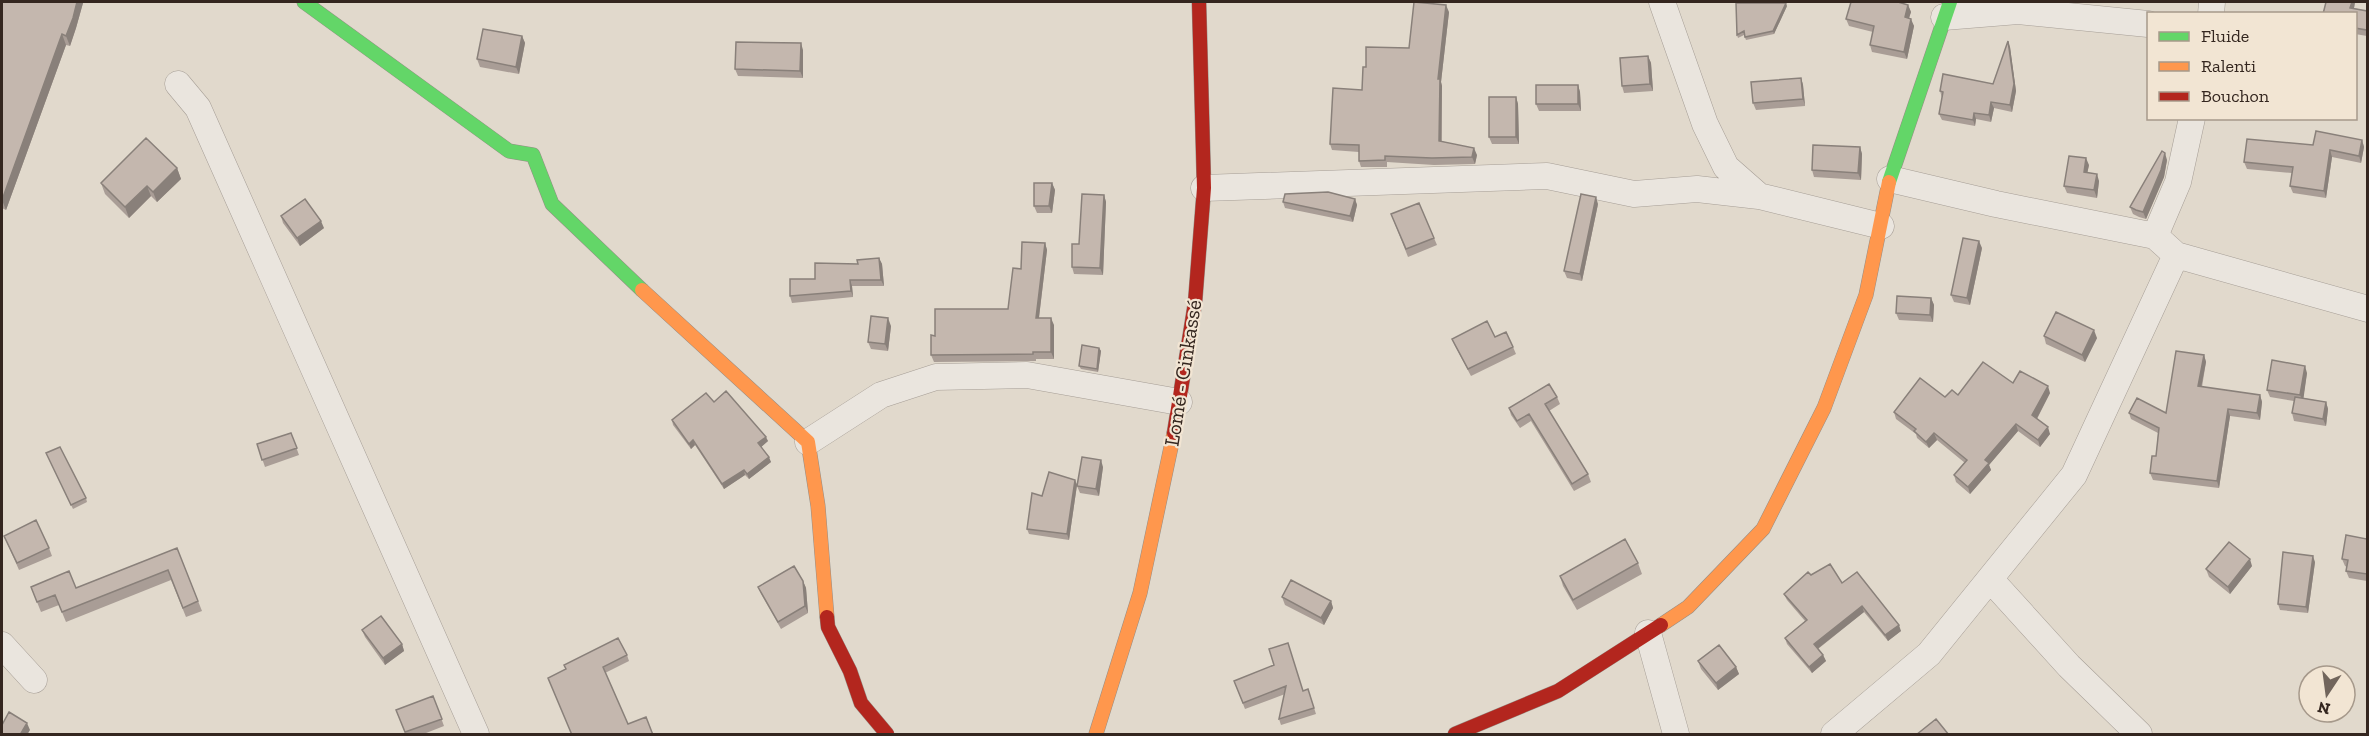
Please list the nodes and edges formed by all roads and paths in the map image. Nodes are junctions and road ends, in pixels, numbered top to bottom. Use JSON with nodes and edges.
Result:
{"nodes":[{"id":1,"x":304,"y":2,"type":"edge"},
{"id":2,"x":1199,"y":2,"type":"edge"},
{"id":3,"x":1662,"y":2,"type":"edge"},
{"id":4,"x":1947,"y":9,"type":"edge"},
{"id":5,"x":2147,"y":24,"type":"edge"},
{"id":6,"x":178,"y":84,"type":"dead end"},
{"id":7,"x":2192,"y":120,"type":"edge"},
{"id":8,"x":1890,"y":179,"type":"junction"},
{"id":9,"x":1204,"y":188,"type":"junction"},
{"id":10,"x":1759,"y":196,"type":"junction"},
{"id":11,"x":1881,"y":226,"type":"junction"},
{"id":12,"x":2155,"y":236,"type":"junction"},
{"id":13,"x":2176,"y":255,"type":"junction"},
{"id":14,"x":2367,"y":309,"type":"edge"},
{"id":15,"x":1179,"y":402,"type":"junction"},
{"id":16,"x":808,"y":442,"type":"junction"},
{"id":17,"x":1990,"y":579,"type":"junction"},
{"id":18,"x":1648,"y":633,"type":"junction"},
{"id":19,"x":2,"y":645,"type":"edge"},
{"id":20,"x":34,"y":680,"type":"dead end"},
{"id":21,"x":476,"y":735,"type":"edge"},
{"id":22,"x":887,"y":735,"type":"edge"},
{"id":23,"x":1096,"y":735,"type":"edge"},
{"id":24,"x":1455,"y":735,"type":"edge"},
{"id":25,"x":1676,"y":735,"type":"edge"},
{"id":26,"x":1834,"y":735,"type":"edge"},
{"id":27,"x":2139,"y":735,"type":"edge"}],
"edges":[{"from":1,"to":16,"type":"main road"},
{"from":2,"to":9,"type":"main road","name":"Lomé - Cinkassé"},
{"from":3,"to":10,"type":"street"},
{"from":4,"to":5,"type":"street"},
{"from":4,"to":8,"type":"main road"},
{"from":6,"to":21,"type":"street"},
{"from":7,"to":12,"type":"street"},
{"from":8,"to":11,"type":"main road"},
{"from":8,"to":12,"type":"street"},
{"from":9,"to":10,"type":"street"},
{"from":9,"to":15,"type":"main road","name":"Lomé - Cinkassé"},
{"from":10,"to":11,"type":"street"},
{"from":11,"to":18,"type":"main road"},
{"from":12,"to":13,"type":"street"},
{"from":13,"to":14,"type":"street"},
{"from":13,"to":17,"type":"street"},
{"from":15,"to":16,"type":"street"},
{"from":15,"to":23,"type":"main road","name":"Lomé - Cinkassé"},
{"from":16,"to":22,"type":"main road"},
{"from":17,"to":26,"type":"street"},
{"from":17,"to":27,"type":"street"},
{"from":18,"to":24,"type":"main road"},
{"from":18,"to":25,"type":"street"},
{"from":19,"to":20,"type":"street"}]}
